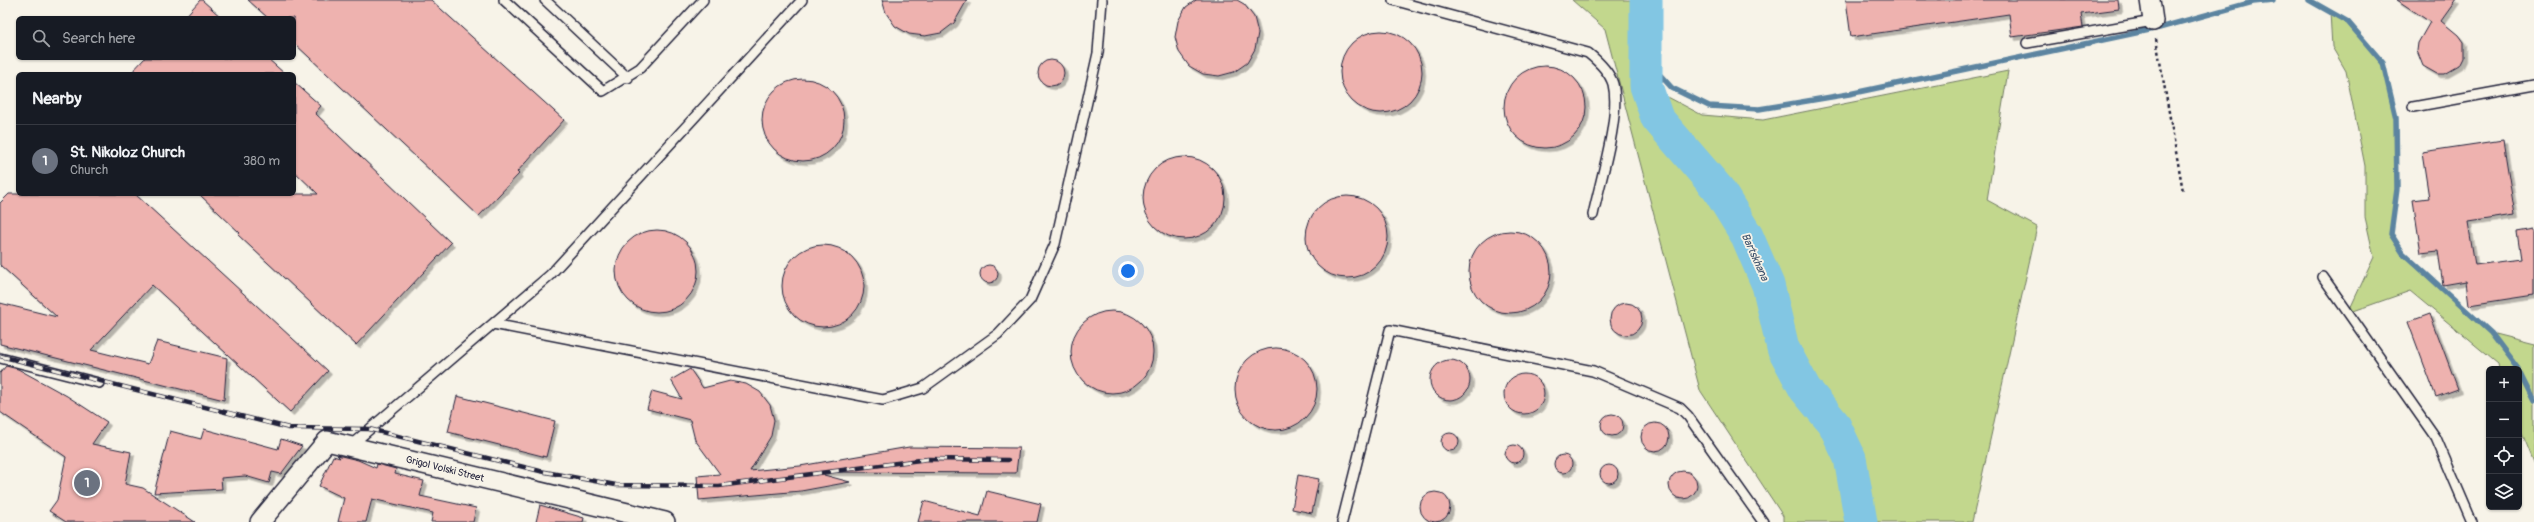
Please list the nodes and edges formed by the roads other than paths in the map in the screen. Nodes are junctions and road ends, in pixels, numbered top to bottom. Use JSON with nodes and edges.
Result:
{"nodes":[{"id":1,"x":504,"y":0,"type":"edge"},
{"id":2,"x":545,"y":0,"type":"edge"},
{"id":3,"x":703,"y":0,"type":"edge"},
{"id":4,"x":802,"y":0,"type":"edge"},
{"id":5,"x":1102,"y":0,"type":"edge"},
{"id":6,"x":1393,"y":0,"type":"edge"},
{"id":7,"x":2150,"y":0,"type":"edge"},
{"id":8,"x":2154,"y":28,"type":"joint"},
{"id":9,"x":2027,"y":42,"type":"dead end"},
{"id":10,"x":628,"y":78,"type":"junction"},
{"id":11,"x":2534,"y":85,"type":"edge"},
{"id":12,"x":2413,"y":107,"type":"dead end"},
{"id":13,"x":1593,"y":215,"type":"dead end"},
{"id":14,"x":2323,"y":277,"type":"dead end"},
{"id":15,"x":493,"y":324,"type":"junction"},
{"id":16,"x":0,"y":358,"type":"edge"},
{"id":17,"x":99,"y":383,"type":"dead end"},
{"id":18,"x":350,"y":446,"type":"junction"},
{"id":19,"x":260,"y":522,"type":"edge"},
{"id":20,"x":665,"y":522,"type":"edge"},
{"id":21,"x":1342,"y":522,"type":"edge"},
{"id":22,"x":1763,"y":522,"type":"edge"},
{"id":23,"x":2472,"y":522,"type":"edge"}],
"edges":[{"from":1,"to":10,"type":"lane"},
{"from":2,"to":10,"type":"lane"},
{"from":3,"to":10,"type":"lane"},
{"from":4,"to":15,"type":"lane"},
{"from":5,"to":15,"type":"lane"},
{"from":6,"to":13,"type":"lane"},
{"from":7,"to":8,"type":"street"},
{"from":8,"to":9,"type":"lane"},
{"from":11,"to":12,"type":"lane"},
{"from":14,"to":23,"type":"lane"},
{"from":15,"to":18,"type":"lane"},
{"from":16,"to":17,"type":"lane"},
{"from":18,"to":19,"type":"street","name":"Grigol Volski Street"},
{"from":18,"to":20,"type":"street","name":"Grigol Volski Street"},
{"from":21,"to":22,"type":"lane"}]}
